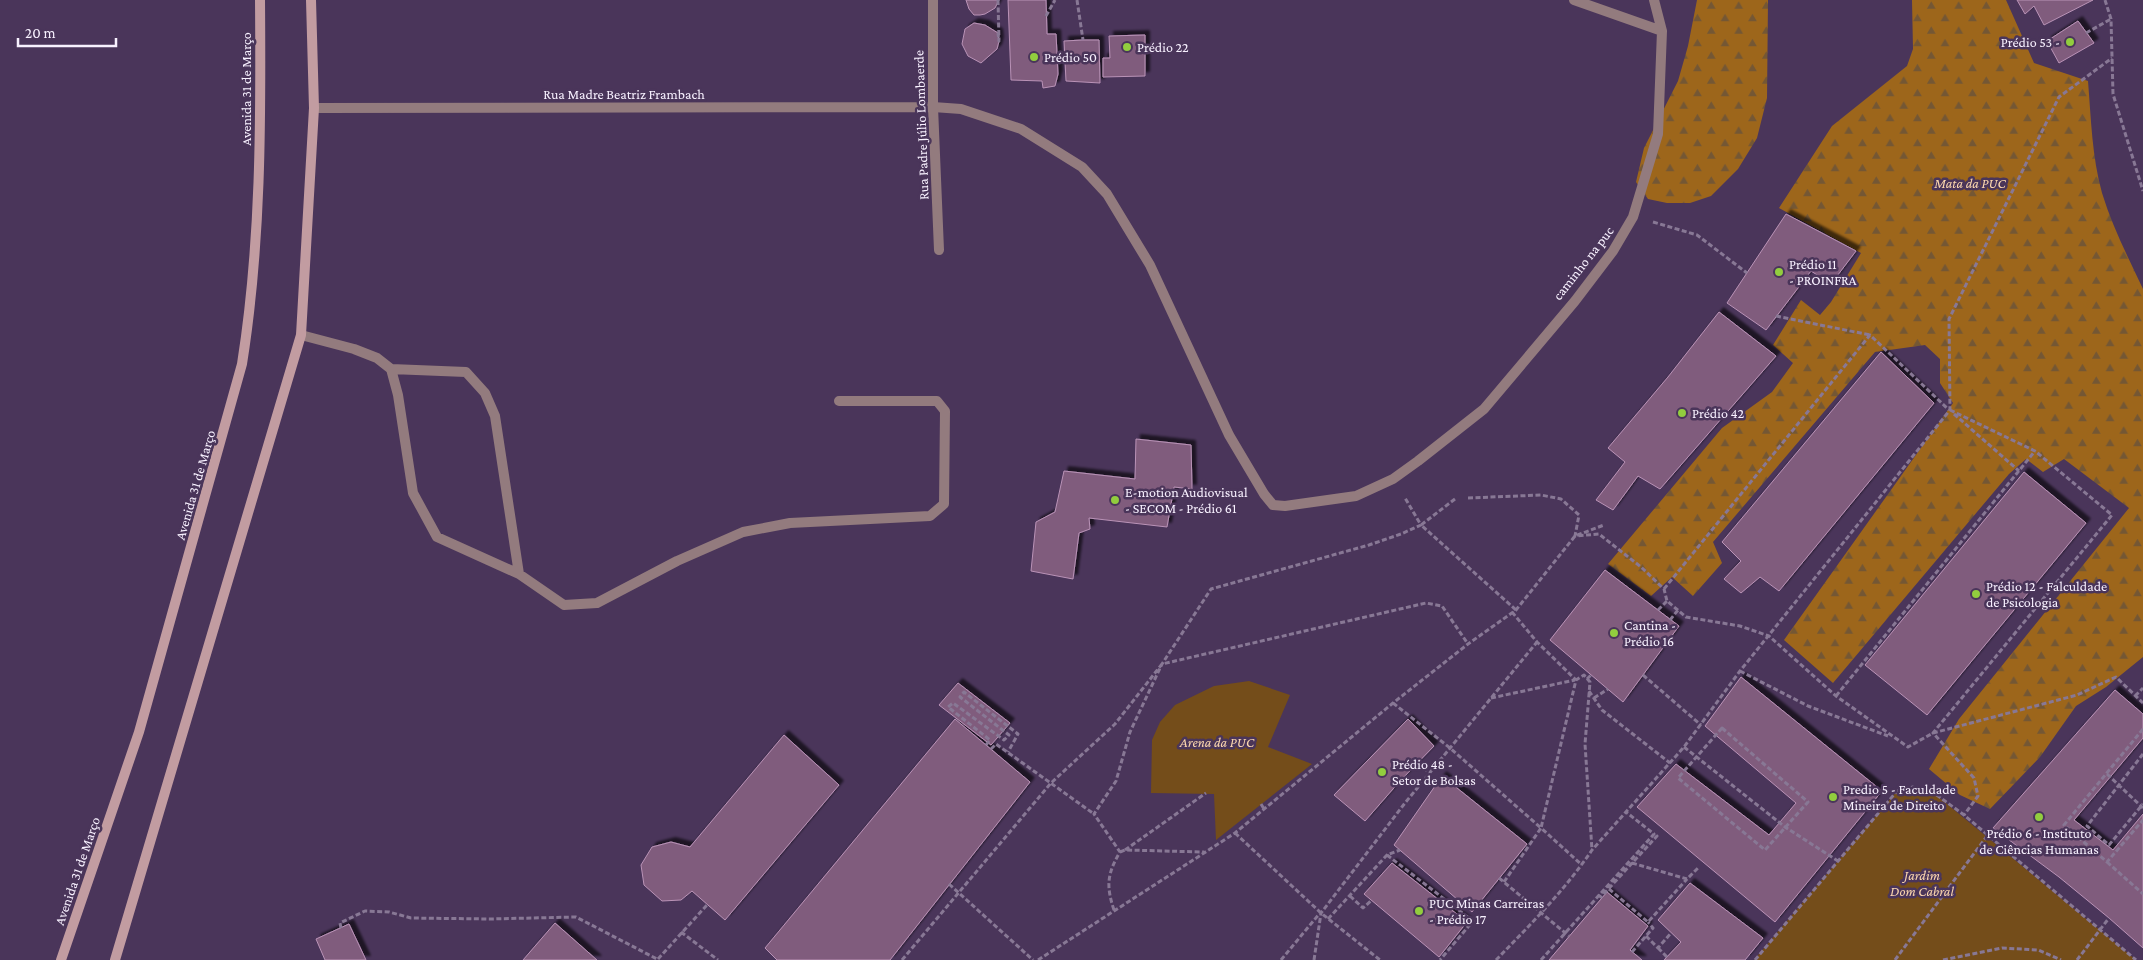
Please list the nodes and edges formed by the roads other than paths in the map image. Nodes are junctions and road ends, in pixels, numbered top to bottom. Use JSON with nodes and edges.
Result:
{"nodes":[{"id":1,"x":260,"y":0,"type":"edge"},
{"id":2,"x":311,"y":0,"type":"edge"},
{"id":3,"x":933,"y":0,"type":"edge"},
{"id":4,"x":1574,"y":0,"type":"edge"},
{"id":5,"x":1654,"y":0,"type":"edge"},
{"id":6,"x":1662,"y":31,"type":"junction"},
{"id":7,"x":933,"y":107,"type":"junction"},
{"id":8,"x":314,"y":108,"type":"junction"},
{"id":9,"x":939,"y":250,"type":"dead end"},
{"id":10,"x":301,"y":335,"type":"junction"},
{"id":11,"x":391,"y":369,"type":"junction"},
{"id":12,"x":839,"y":401,"type":"dead end"},
{"id":13,"x":519,"y":574,"type":"junction"},
{"id":14,"x":61,"y":960,"type":"edge"},
{"id":15,"x":116,"y":960,"type":"edge"}],
"edges":[{"from":1,"to":14,"type":"street","name":"Avenida 31 de Março"},
{"from":2,"to":8,"type":"street"},
{"from":3,"to":7,"type":"street","name":"Rua Padre Júlio Lombaerde"},
{"from":4,"to":6,"type":"street"},
{"from":5,"to":6,"type":"street"},
{"from":6,"to":7,"type":"street","name":"Rua Madre Beatriz Frambach"},
{"from":7,"to":8,"type":"street","name":"Rua Madre Beatriz Frambach"},
{"from":7,"to":9,"type":"street","name":"Rua Padre Júlio Lombaerde"},
{"from":8,"to":10,"type":"street"},
{"from":10,"to":11,"type":"street"},
{"from":10,"to":15,"type":"street"},
{"from":11,"to":13,"type":"street"},
{"from":11,"to":13,"type":"street"},
{"from":12,"to":13,"type":"street"}]}
